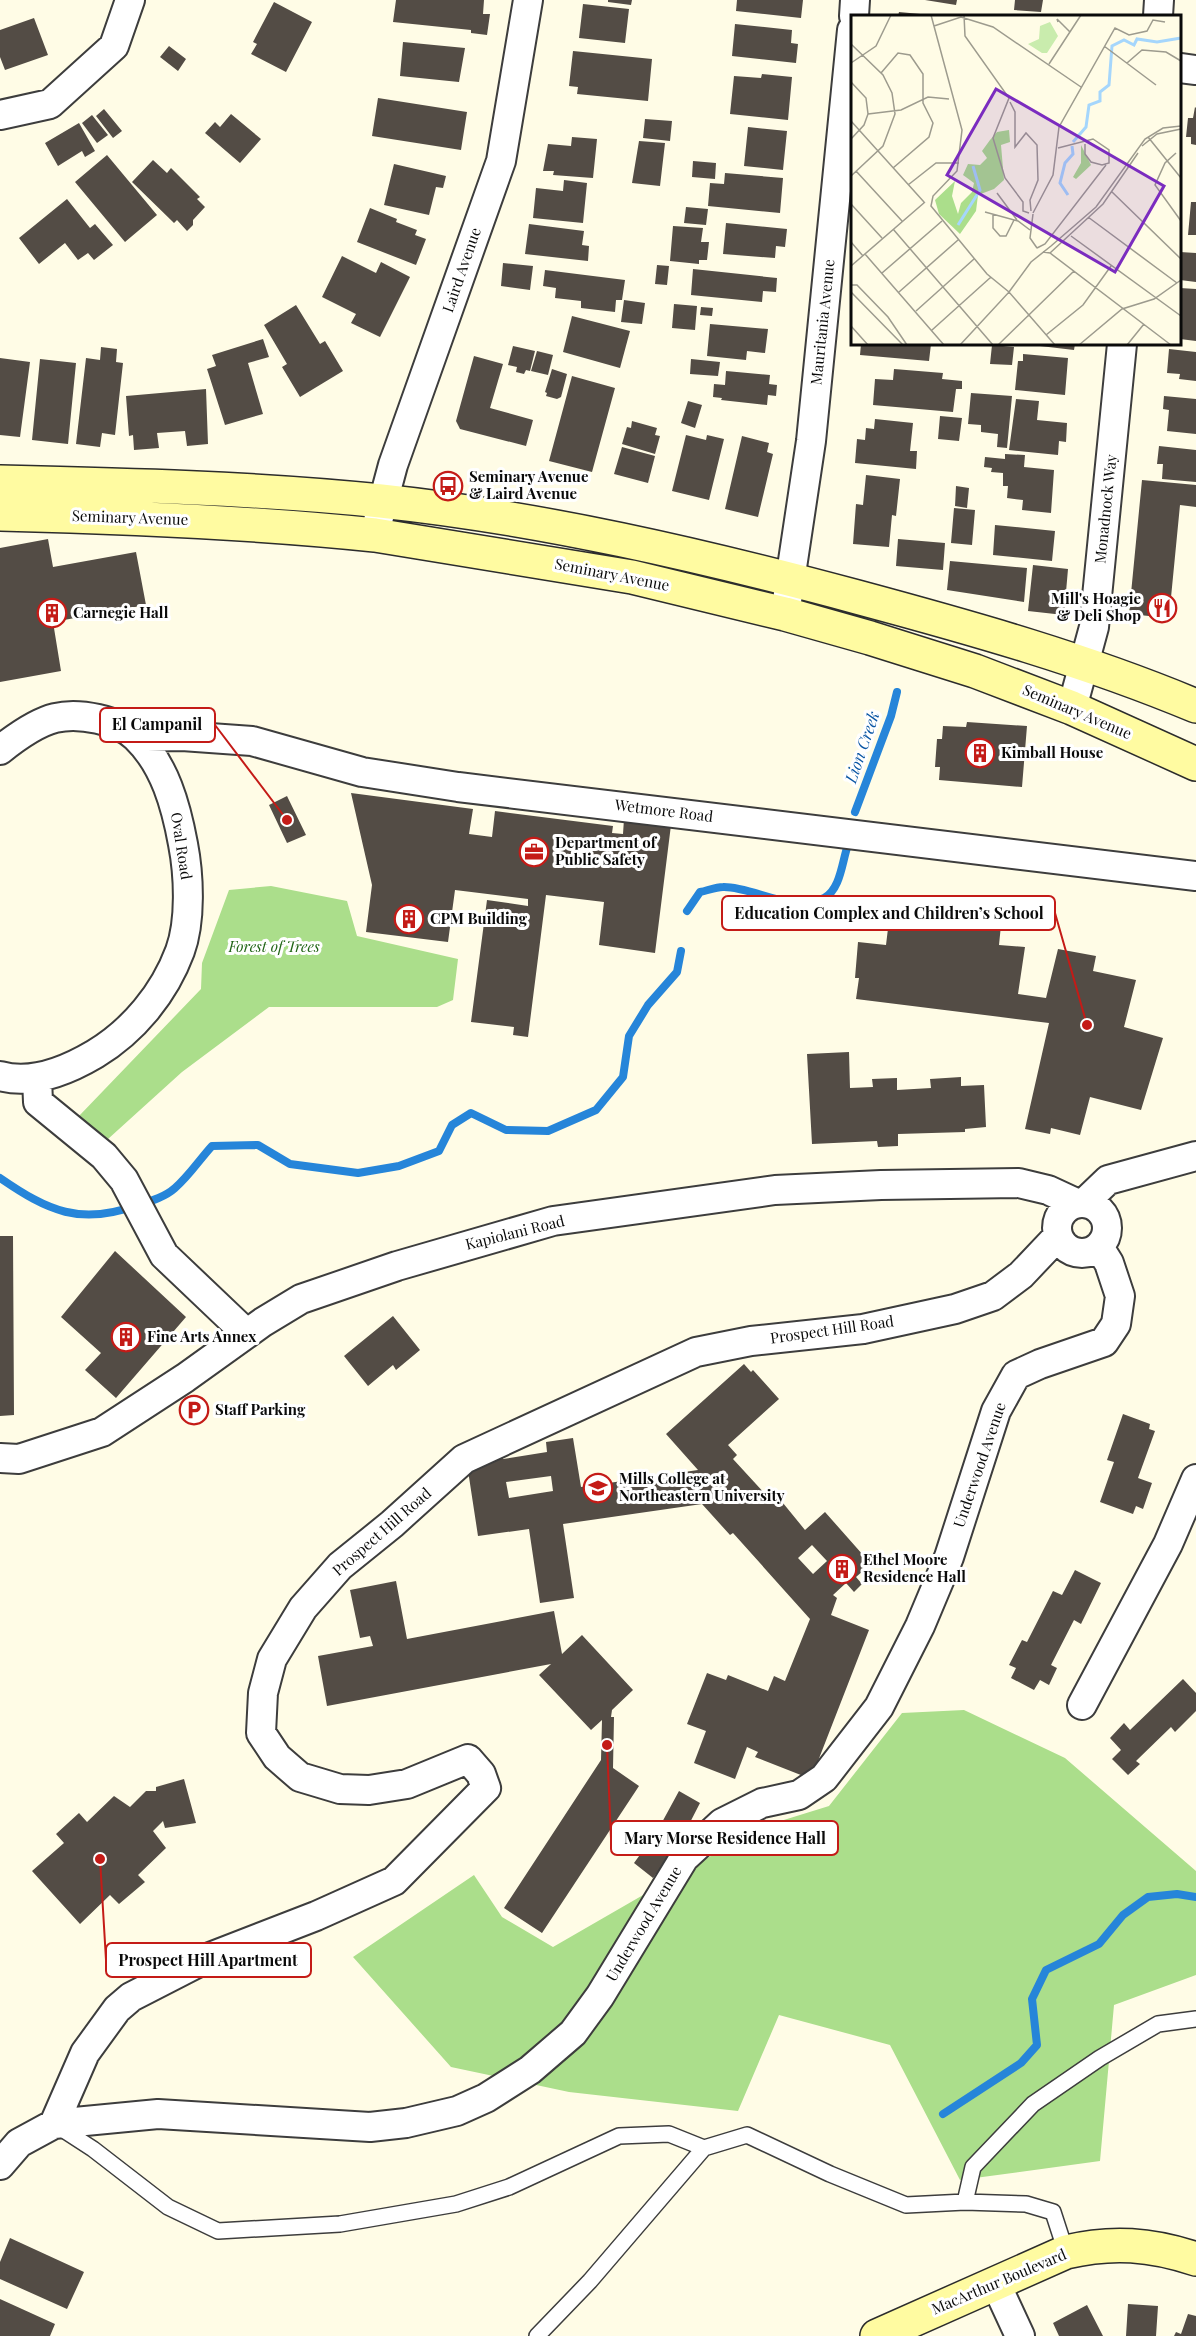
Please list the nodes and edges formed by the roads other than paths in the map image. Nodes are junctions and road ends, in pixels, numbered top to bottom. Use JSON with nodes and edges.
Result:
{"nodes":[{"id":1,"x":130,"y":0,"type":"edge"},
{"id":2,"x":528,"y":0,"type":"edge"},
{"id":3,"x":855,"y":0,"type":"edge"},
{"id":4,"x":1159,"y":0,"type":"edge"},
{"id":5,"x":854,"y":15,"type":"edge"},
{"id":6,"x":1158,"y":15,"type":"edge"},
{"id":7,"x":851,"y":40,"type":"edge"},
{"id":8,"x":1181,"y":68,"type":"edge"},
{"id":9,"x":1196,"y":70,"type":"edge"},
{"id":10,"x":0,"y":116,"type":"edge"},
{"id":11,"x":1122,"y":345,"type":"edge"},
{"id":12,"x":0,"y":482,"type":"edge"},
{"id":13,"x":382,"y":501,"type":"junction"},
{"id":14,"x":0,"y":514,"type":"edge"},
{"id":15,"x":375,"y":535,"type":"junction"},
{"id":16,"x":790,"y":579,"type":"junction"},
{"id":17,"x":784,"y":614,"type":"junction"},
{"id":18,"x":1085,"y":664,"type":"junction"},
{"id":19,"x":1194,"y":700,"type":"edge"},
{"id":20,"x":1072,"y":708,"type":"junction"},
{"id":21,"x":136,"y":737,"type":"junction"},
{"id":22,"x":0,"y":750,"type":"edge"},
{"id":23,"x":1196,"y":764,"type":"edge"},
{"id":24,"x":1196,"y":876,"type":"edge"},
{"id":25,"x":0,"y":1076,"type":"edge"},
{"id":26,"x":36,"y":1078,"type":"junction"},
{"id":27,"x":1196,"y":1156,"type":"edge"},
{"id":28,"x":1080,"y":1202,"type":"junction"},
{"id":29,"x":1058,"y":1236,"type":"junction"},
{"id":30,"x":1099,"y":1246,"type":"junction"},
{"id":31,"x":246,"y":1333,"type":"junction"},
{"id":32,"x":0,"y":1458,"type":"edge"},
{"id":33,"x":1196,"y":1479,"type":"edge"},
{"id":34,"x":1082,"y":1705,"type":"dead end"},
{"id":35,"x":1196,"y":2019,"type":"edge"},
{"id":36,"x":54,"y":2124,"type":"junction"},
{"id":37,"x":704,"y":2148,"type":"junction"},
{"id":38,"x":0,"y":2165,"type":"edge"},
{"id":39,"x":964,"y":2202,"type":"junction"},
{"id":40,"x":1066,"y":2252,"type":"junction"},
{"id":41,"x":1196,"y":2259,"type":"edge"},
{"id":42,"x":995,"y":2282,"type":"junction"},
{"id":43,"x":537,"y":2336,"type":"edge"},
{"id":44,"x":877,"y":2336,"type":"edge"},
{"id":45,"x":1020,"y":2336,"type":"edge"}],
"edges":[{"from":1,"to":10,"type":"street"},
{"from":2,"to":13,"type":"street","name":"Laird Avenue"},
{"from":3,"to":5,"type":"street"},
{"from":4,"to":6,"type":"street"},
{"from":7,"to":16,"type":"street","name":"Mauritania Avenue"},
{"from":8,"to":9,"type":"street"},
{"from":11,"to":18,"type":"street","name":"Monadnock Way"},
{"from":12,"to":13,"type":"street"},
{"from":13,"to":15,"type":"street","name":"Laird Avenue"},
{"from":13,"to":16,"type":"street"},
{"from":14,"to":15,"type":"street","name":"Seminary Avenue"},
{"from":15,"to":17,"type":"street","name":"Seminary Avenue"},
{"from":16,"to":17,"type":"street","name":"Mauritania Avenue"},
{"from":16,"to":18,"type":"street"},
{"from":17,"to":20,"type":"street","name":"Seminary Avenue"},
{"from":18,"to":19,"type":"street"},
{"from":18,"to":20,"type":"street","name":"Monadnock Way"},
{"from":20,"to":23,"type":"street","name":"Seminary Avenue"},
{"from":21,"to":22,"type":"street","name":"Oval Road"},
{"from":21,"to":24,"type":"street","name":"Wetmore Road"},
{"from":21,"to":26,"type":"street","name":"Oval Road"},
{"from":25,"to":26,"type":"street","name":"Oval Road"},
{"from":26,"to":31,"type":"street"},
{"from":27,"to":28,"type":"street"},
{"from":28,"to":29,"type":"street"},
{"from":28,"to":30,"type":"street"},
{"from":28,"to":31,"type":"street","name":"Kapiolani Road"},
{"from":29,"to":30,"type":"street"},
{"from":29,"to":36,"type":"street","name":"Prospect Hill Road"},
{"from":30,"to":36,"type":"street","name":"Underwood Avenue"},
{"from":31,"to":32,"type":"street","name":"Kapiolani Road"},
{"from":33,"to":34,"type":"street"},
{"from":35,"to":39,"type":"lane"},
{"from":36,"to":37,"type":"lane"},
{"from":36,"to":38,"type":"street","name":"Underwood Avenue"},
{"from":37,"to":39,"type":"lane"},
{"from":37,"to":43,"type":"lane"},
{"from":39,"to":40,"type":"lane"},
{"from":40,"to":41,"type":"street","name":"MacArthur Boulevard"},
{"from":40,"to":42,"type":"street","name":"MacArthur Boulevard"},
{"from":42,"to":44,"type":"street","name":"MacArthur Boulevard"},
{"from":42,"to":45,"type":"street"}]}
